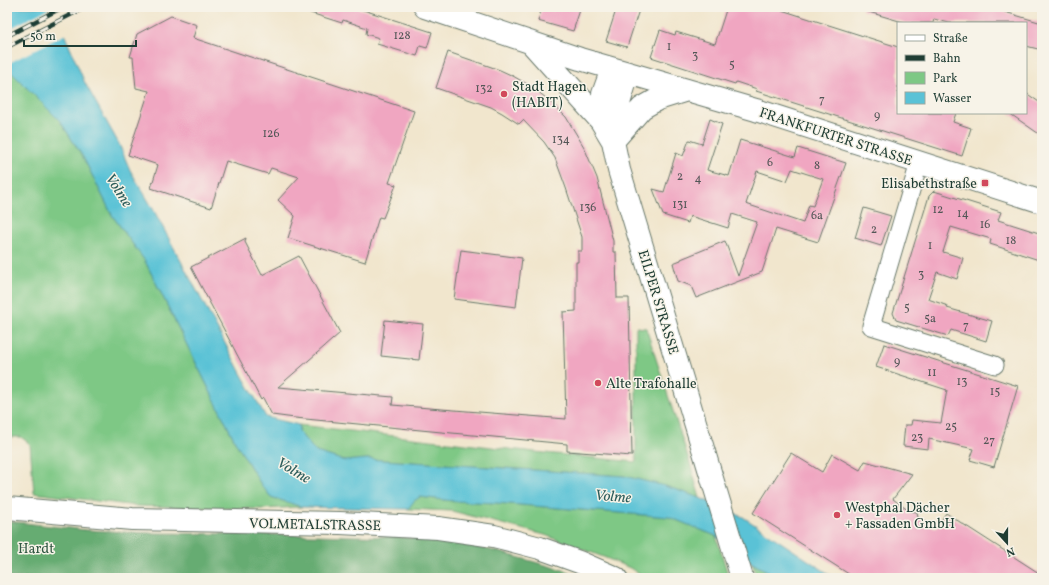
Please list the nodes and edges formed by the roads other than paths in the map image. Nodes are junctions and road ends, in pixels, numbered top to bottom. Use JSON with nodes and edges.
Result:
{"nodes":[{"id":1,"x":425,"y":7,"type":"edge"},
{"id":2,"x":530,"y":42,"type":"junction"},
{"id":3,"x":620,"y":71,"type":"junction"},
{"id":4,"x":687,"y":90,"type":"junction"},
{"id":5,"x":601,"y":121,"type":"junction"},
{"id":6,"x":613,"y":141,"type":"junction"},
{"id":7,"x":919,"y":163,"type":"junction"},
{"id":8,"x":1042,"y":202,"type":"edge"},
{"id":9,"x":995,"y":365,"type":"dead end"},
{"id":10,"x":7,"y":508,"type":"edge"},
{"id":11,"x":616,"y":578,"type":"edge"},
{"id":12,"x":742,"y":578,"type":"edge"}],
"edges":[{"from":1,"to":2,"type":"street"},
{"from":2,"to":3,"type":"street"},
{"from":2,"to":5,"type":"street","name":"EILPER STRASSE"},
{"from":3,"to":4,"type":"street","name":"FRANKFURTER STRASSE"},
{"from":3,"to":5,"type":"street"},
{"from":3,"to":6,"type":"street","name":"EILPER STRASSE"},
{"from":4,"to":6,"type":"street"},
{"from":4,"to":7,"type":"street","name":"FRANKFURTER STRASSE"},
{"from":5,"to":6,"type":"street","name":"EILPER STRASSE"},
{"from":6,"to":12,"type":"street","name":"EILPER STRASSE"},
{"from":7,"to":8,"type":"street","name":"FRANKFURTER STRASSE"},
{"from":7,"to":9,"type":"street"},
{"from":10,"to":11,"type":"street","name":"VOLMETALSTRASSE"}]}
